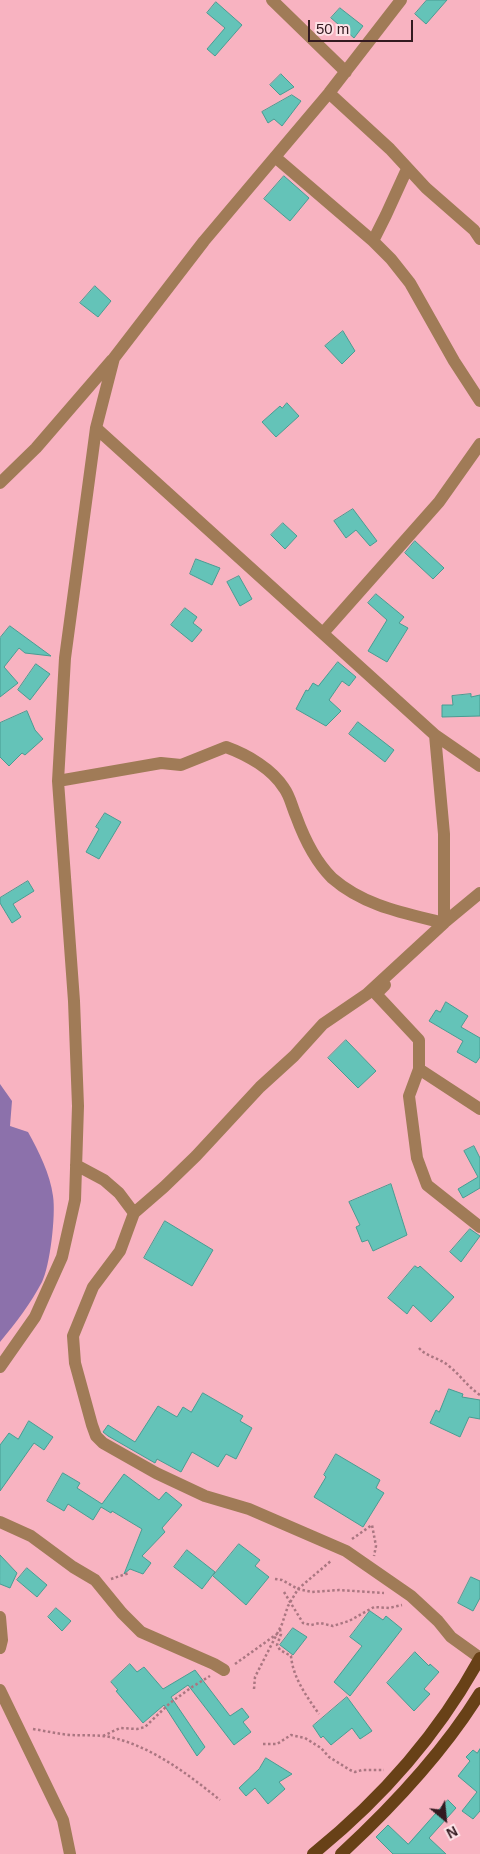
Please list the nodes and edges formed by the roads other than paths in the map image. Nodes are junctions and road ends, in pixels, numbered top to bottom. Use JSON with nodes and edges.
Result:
{"nodes":[{"id":1,"x":272,"y":0,"type":"edge"},
{"id":2,"x":400,"y":0,"type":"edge"},
{"id":3,"x":346,"y":72,"type":"junction"},
{"id":4,"x":329,"y":93,"type":"junction"},
{"id":5,"x":275,"y":157,"type":"junction"},
{"id":6,"x":407,"y":169,"type":"junction"},
{"id":7,"x":480,"y":238,"type":"edge"},
{"id":8,"x":373,"y":241,"type":"junction"},
{"id":9,"x":114,"y":358,"type":"junction"},
{"id":10,"x":480,"y":401,"type":"edge"},
{"id":11,"x":96,"y":428,"type":"junction"},
{"id":12,"x":480,"y":444,"type":"edge"},
{"id":13,"x":0,"y":483,"type":"edge"},
{"id":14,"x":323,"y":633,"type":"junction"},
{"id":15,"x":435,"y":735,"type":"junction"},
{"id":16,"x":480,"y":766,"type":"edge"},
{"id":17,"x":58,"y":781,"type":"junction"},
{"id":18,"x":480,"y":893,"type":"edge"},
{"id":19,"x":444,"y":922,"type":"junction"},
{"id":20,"x":419,"y":1069,"type":"junction"},
{"id":21,"x":480,"y":1109,"type":"edge"},
{"id":22,"x":76,"y":1165,"type":"junction"},
{"id":23,"x":134,"y":1213,"type":"junction"},
{"id":24,"x":480,"y":1227,"type":"edge"},
{"id":25,"x":0,"y":1367,"type":"edge"},
{"id":26,"x":0,"y":1522,"type":"edge"},
{"id":27,"x":0,"y":1617,"type":"edge"},
{"id":28,"x":0,"y":1648,"type":"edge"},
{"id":29,"x":480,"y":1658,"type":"edge"},
{"id":30,"x":224,"y":1670,"type":"road end"},
{"id":31,"x":0,"y":1690,"type":"edge"},
{"id":32,"x":480,"y":1693,"type":"edge"},
{"id":33,"x":70,"y":1854,"type":"edge"},
{"id":34,"x":313,"y":1854,"type":"edge"},
{"id":35,"x":341,"y":1854,"type":"edge"}],
"edges":[{"from":1,"to":3,"type":"street"},
{"from":2,"to":3,"type":"street"},
{"from":3,"to":4,"type":"street"},
{"from":4,"to":5,"type":"street"},
{"from":4,"to":6,"type":"street"},
{"from":5,"to":8,"type":"street"},
{"from":5,"to":9,"type":"street"},
{"from":6,"to":7,"type":"street"},
{"from":6,"to":8,"type":"street"},
{"from":8,"to":10,"type":"street"},
{"from":9,"to":11,"type":"street"},
{"from":9,"to":13,"type":"street"},
{"from":11,"to":14,"type":"street"},
{"from":11,"to":17,"type":"street"},
{"from":12,"to":14,"type":"street"},
{"from":14,"to":15,"type":"street"},
{"from":15,"to":16,"type":"street"},
{"from":15,"to":19,"type":"street"},
{"from":17,"to":19,"type":"street"},
{"from":17,"to":22,"type":"street"},
{"from":18,"to":19,"type":"street"},
{"from":19,"to":20,"type":"street"},
{"from":19,"to":23,"type":"street"},
{"from":20,"to":21,"type":"street"},
{"from":20,"to":24,"type":"street"},
{"from":22,"to":23,"type":"street"},
{"from":22,"to":25,"type":"street"},
{"from":23,"to":29,"type":"street"},
{"from":26,"to":30,"type":"street"},
{"from":27,"to":28,"type":"street"},
{"from":29,"to":34,"type":"main road"},
{"from":31,"to":33,"type":"street"},
{"from":32,"to":35,"type":"main road"}]}
